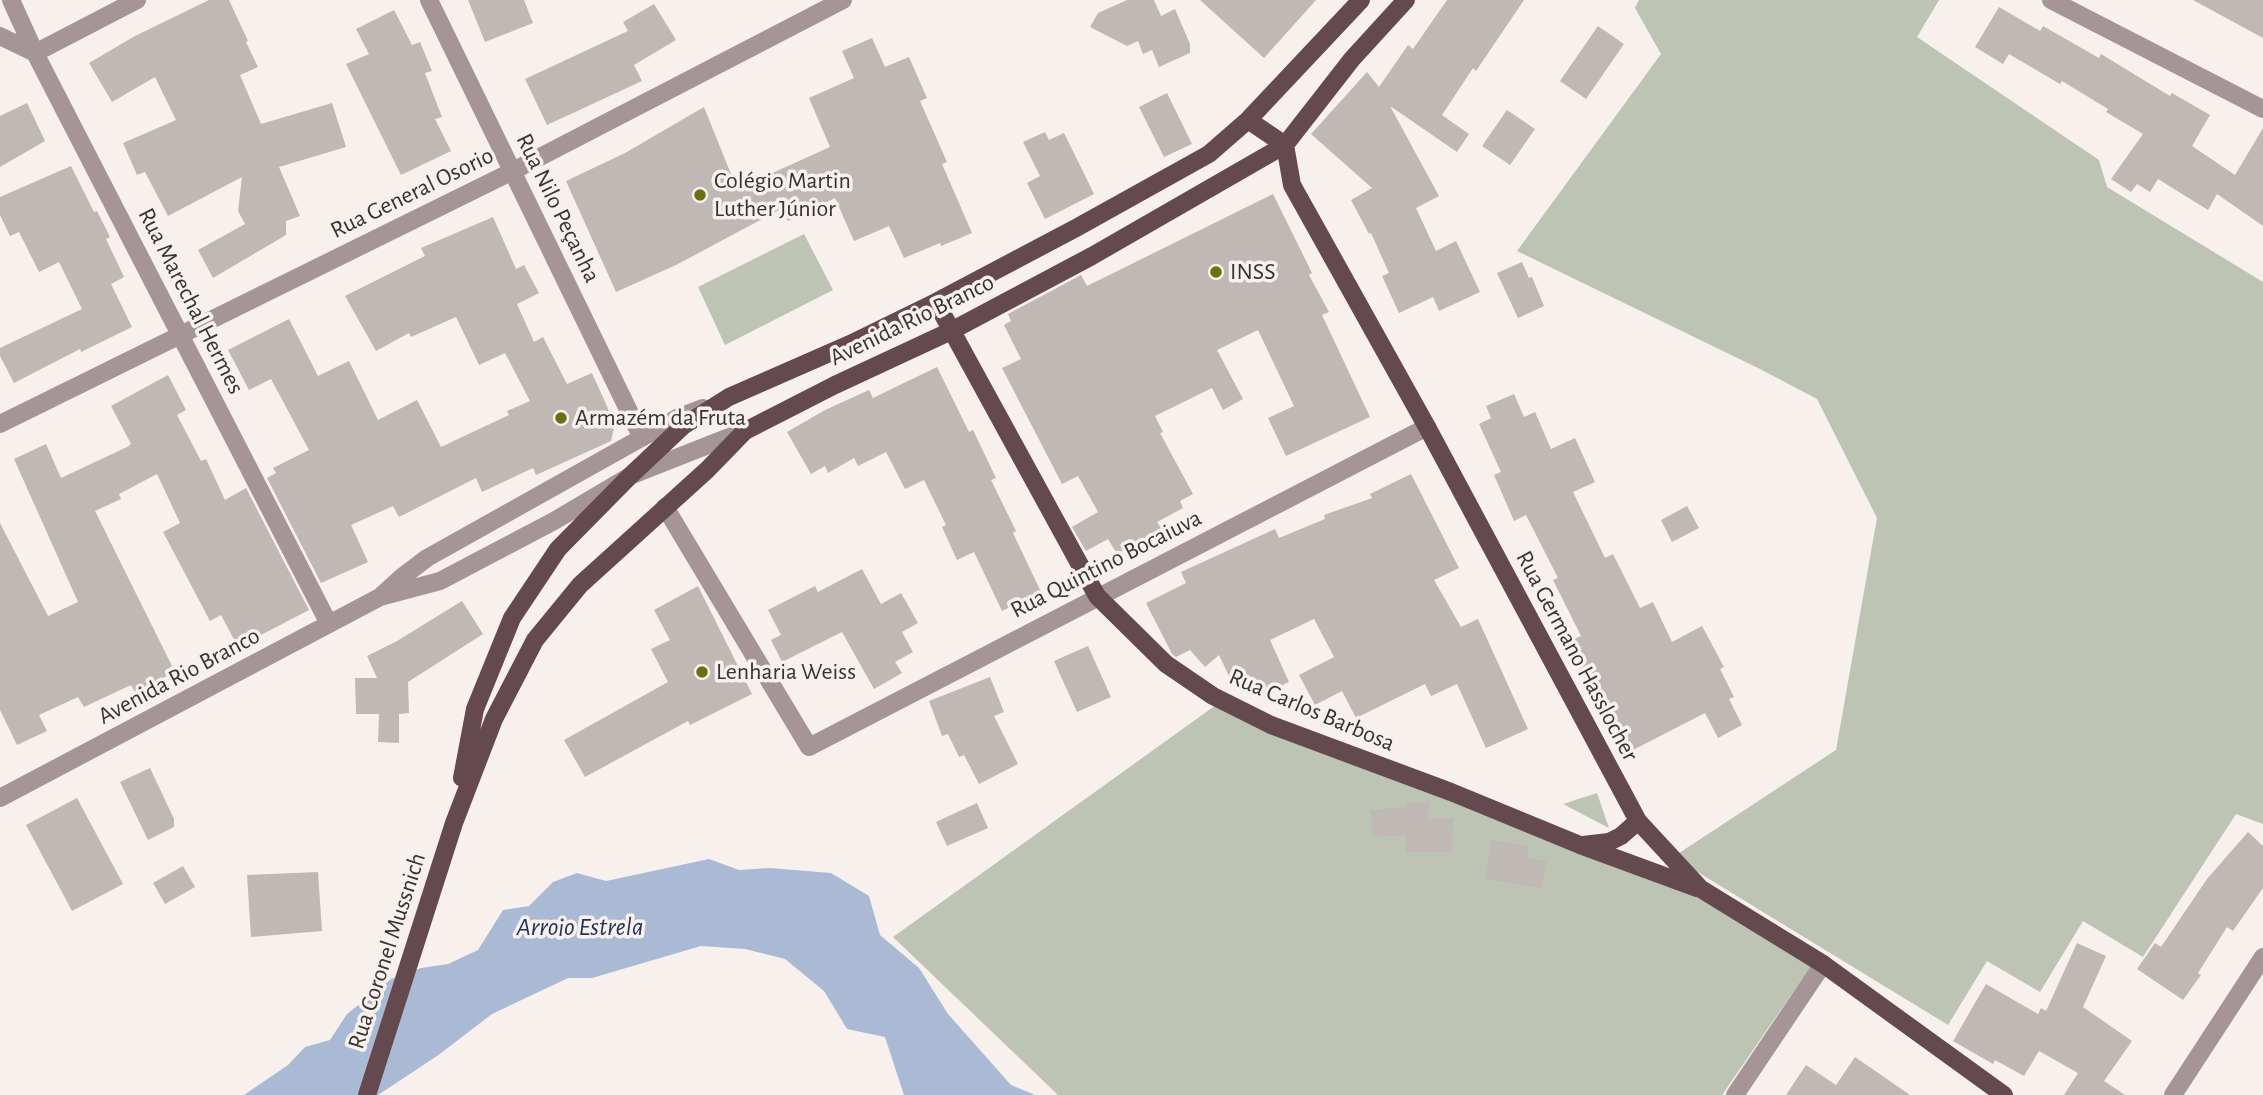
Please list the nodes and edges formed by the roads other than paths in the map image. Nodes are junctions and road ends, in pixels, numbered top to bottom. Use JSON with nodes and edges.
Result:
{"nodes":[{"id":1,"x":11,"y":0,"type":"edge"},
{"id":2,"x":137,"y":0,"type":"edge"},
{"id":3,"x":429,"y":0,"type":"edge"},
{"id":4,"x":843,"y":0,"type":"edge"},
{"id":5,"x":1361,"y":0,"type":"edge"},
{"id":6,"x":1406,"y":0,"type":"edge"},
{"id":7,"x":2051,"y":0,"type":"edge"},
{"id":8,"x":0,"y":36,"type":"edge"},
{"id":9,"x":36,"y":53,"type":"junction"},
{"id":10,"x":2263,"y":109,"type":"edge"},
{"id":11,"x":1248,"y":120,"type":"junction"},
{"id":12,"x":1285,"y":145,"type":"junction"},
{"id":13,"x":513,"y":171,"type":"junction"},
{"id":14,"x":936,"y":302,"type":"junction"},
{"id":15,"x":951,"y":331,"type":"junction"},
{"id":16,"x":181,"y":333,"type":"junction"},
{"id":17,"x":729,"y":397,"type":"junction"},
{"id":18,"x":0,"y":424,"type":"edge"},
{"id":19,"x":1427,"y":428,"type":"junction"},
{"id":20,"x":745,"y":431,"type":"junction"},
{"id":21,"x":642,"y":438,"type":"junction"},
{"id":22,"x":630,"y":476,"type":"junction"},
{"id":23,"x":665,"y":507,"type":"junction"},
{"id":24,"x":1097,"y":596,"type":"junction"},
{"id":25,"x":380,"y":597,"type":"junction"},
{"id":26,"x":329,"y":624,"type":"junction"},
{"id":27,"x":1,"y":796,"type":"edge"},
{"id":28,"x":1638,"y":821,"type":"junction"},
{"id":29,"x":453,"y":826,"type":"junction"},
{"id":30,"x":1580,"y":845,"type":"junction"},
{"id":31,"x":1700,"y":889,"type":"junction"},
{"id":32,"x":2263,"y":957,"type":"edge"},
{"id":33,"x":1823,"y":964,"type":"junction"},
{"id":34,"x":367,"y":1095,"type":"edge"},
{"id":35,"x":1735,"y":1095,"type":"edge"},
{"id":36,"x":2004,"y":1095,"type":"edge"},
{"id":37,"x":2173,"y":1095,"type":"edge"}],
"edges":[{"from":1,"to":9,"type":"street","name":"Rua Marechal Hermes"},
{"from":2,"to":9,"type":"street"},
{"from":3,"to":13,"type":"street","name":"Rua Nilo Peçanha"},
{"from":4,"to":13,"type":"street","name":"Rua General Osorio"},
{"from":5,"to":11,"type":"main road","name":"Avenida Rio Branco"},
{"from":6,"to":12,"type":"main road","name":"Avenida Rio Branco"},
{"from":7,"to":10,"type":"street"},
{"from":8,"to":9,"type":"street"},
{"from":9,"to":16,"type":"street","name":"Rua Marechal Hermes"},
{"from":11,"to":12,"type":"main road"},
{"from":11,"to":14,"type":"main road","name":"Avenida Rio Branco"},
{"from":12,"to":15,"type":"main road","name":"Avenida Rio Branco"},
{"from":12,"to":19,"type":"main road","name":"Rua Germano Hasslocher"},
{"from":13,"to":16,"type":"street","name":"Rua General Osorio"},
{"from":13,"to":21,"type":"street","name":"Rua Nilo Peçanha"},
{"from":14,"to":15,"type":"main road","name":"Rua Carlos Barbosa"},
{"from":14,"to":17,"type":"main road","name":"Avenida Rio Branco"},
{"from":15,"to":20,"type":"main road","name":"Avenida Rio Branco"},
{"from":15,"to":24,"type":"main road","name":"Rua Carlos Barbosa"},
{"from":16,"to":18,"type":"street","name":"Rua General Osorio"},
{"from":16,"to":26,"type":"street","name":"Rua Marechal Hermes"},
{"from":17,"to":21,"type":"street","name":"Avenida Rio Branco"},
{"from":17,"to":22,"type":"main road","name":"Rua Coronel Mussnich"},
{"from":19,"to":24,"type":"street","name":"Rua Quintino Bocaiuva"},
{"from":19,"to":28,"type":"main road","name":"Rua Germano Hasslocher"},
{"from":20,"to":22,"type":"street","name":"Avenida Rio Branco"},
{"from":20,"to":23,"type":"main road","name":"Rua Coronel Mussnich"},
{"from":21,"to":25,"type":"street","name":"Avenida Rio Branco"},
{"from":22,"to":25,"type":"street","name":"Avenida Rio Branco"},
{"from":22,"to":29,"type":"main road","name":"Rua Coronel Mussnich"},
{"from":23,"to":24,"type":"street","name":"Rua Quintino Bocaiuva"},
{"from":23,"to":29,"type":"main road","name":"Rua Coronel Mussnich"},
{"from":24,"to":30,"type":"main road","name":"Rua Carlos Barbosa"},
{"from":25,"to":26,"type":"street","name":"Avenida Rio Branco"},
{"from":26,"to":27,"type":"street","name":"Avenida Rio Branco"},
{"from":28,"to":30,"type":"main road"},
{"from":28,"to":31,"type":"main road","name":"Rua Germano Hasslocher"},
{"from":29,"to":34,"type":"main road","name":"Rua Coronel Mussnich"},
{"from":30,"to":31,"type":"main road","name":"Rua Carlos Barbosa"},
{"from":31,"to":33,"type":"main road","name":"Rua Germano Hasslocher"},
{"from":32,"to":37,"type":"street"},
{"from":33,"to":35,"type":"street"},
{"from":33,"to":36,"type":"main road","name":"Rua Germano Hasslocher"}]}
